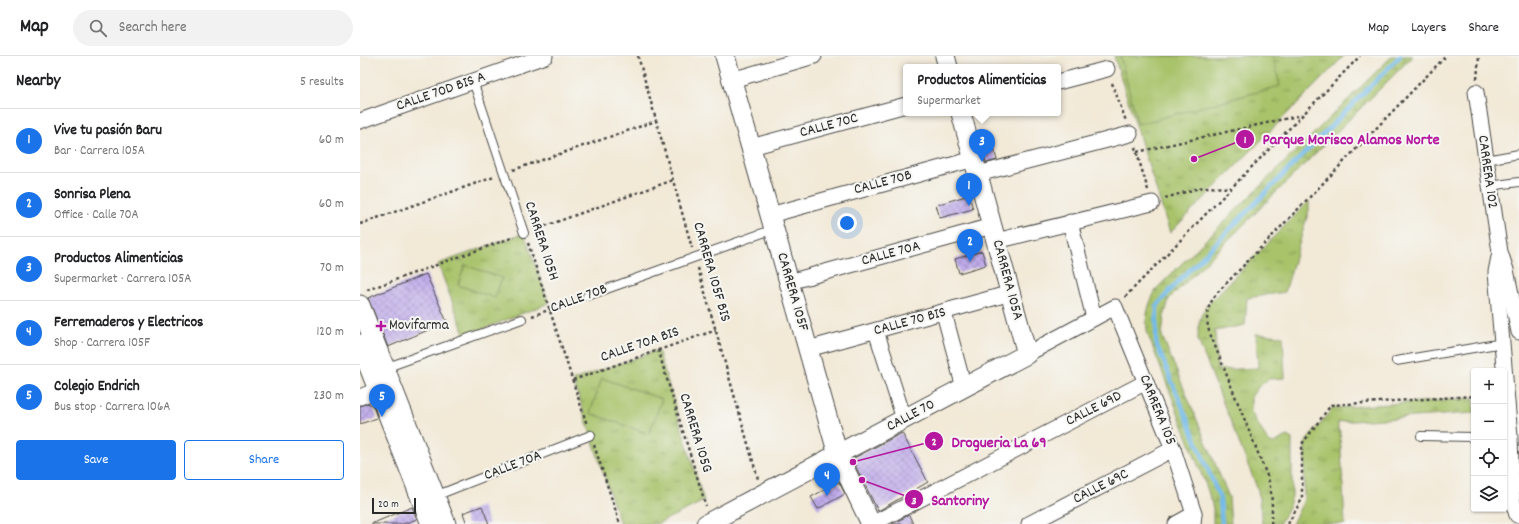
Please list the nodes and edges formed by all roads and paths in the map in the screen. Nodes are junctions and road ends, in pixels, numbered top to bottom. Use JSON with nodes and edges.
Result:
{"nodes":[{"id":1,"x":545,"y":56,"type":"edge"},
{"id":2,"x":638,"y":56,"type":"edge"},
{"id":3,"x":725,"y":56,"type":"edge"},
{"id":4,"x":814,"y":56,"type":"edge"},
{"id":5,"x":1360,"y":56,"type":"edge"},
{"id":6,"x":1446,"y":56,"type":"edge"},
{"id":7,"x":1479,"y":56,"type":"edge"},
{"id":8,"x":1107,"y":69,"type":"dead end"},
{"id":9,"x":732,"y":80,"type":"junction"},
{"id":10,"x":473,"y":81,"type":"junction"},
{"id":11,"x":1061,"y":81,"type":"edge"},
{"id":12,"x":1476,"y":92,"type":"joint"},
{"id":13,"x":903,"y":106,"type":"edge"},
{"id":14,"x":1303,"y":114,"type":"junction"},
{"id":15,"x":962,"y":116,"type":"edge"},
{"id":16,"x":360,"y":121,"type":"edge"},
{"id":17,"x":1130,"y":134,"type":"dead end"},
{"id":18,"x":751,"y":147,"type":"junction"},
{"id":19,"x":1137,"y":152,"type":"dead end"},
{"id":20,"x":1519,"y":154,"type":"edge"},
{"id":21,"x":1486,"y":160,"type":"junction"},
{"id":22,"x":976,"y":166,"type":"junction"},
{"id":23,"x":1519,"y":182,"type":"edge"},
{"id":24,"x":1489,"y":186,"type":"junction"},
{"id":25,"x":1231,"y":188,"type":"junction"},
{"id":26,"x":1152,"y":203,"type":"joint"},
{"id":27,"x":772,"y":222,"type":"junction"},
{"id":28,"x":1070,"y":222,"type":"junction"},
{"id":29,"x":524,"y":233,"type":"joint"},
{"id":30,"x":994,"y":234,"type":"junction"},
{"id":31,"x":1500,"y":252,"type":"junction"},
{"id":32,"x":695,"y":257,"type":"junction"},
{"id":33,"x":789,"y":282,"type":"junction"},
{"id":34,"x":1011,"y":293,"type":"junction"},
{"id":35,"x":587,"y":296,"type":"joint"},
{"id":36,"x":360,"y":305,"type":"edge"},
{"id":37,"x":1114,"y":307,"type":"junction"},
{"id":38,"x":549,"y":309,"type":"junction"},
{"id":39,"x":944,"y":313,"type":"junction"},
{"id":40,"x":1094,"y":318,"type":"junction"},
{"id":41,"x":522,"y":319,"type":"joint"},
{"id":42,"x":716,"y":330,"type":"junction"},
{"id":43,"x":876,"y":331,"type":"junction"},
{"id":44,"x":1519,"y":332,"type":"edge"},
{"id":45,"x":1519,"y":340,"type":"edge"},
{"id":46,"x":1503,"y":343,"type":"junction"},
{"id":47,"x":360,"y":344,"type":"edge"},
{"id":48,"x":658,"y":350,"type":"junction"},
{"id":49,"x":808,"y":350,"type":"junction"},
{"id":50,"x":1027,"y":354,"type":"junction"},
{"id":51,"x":1396,"y":361,"type":"dead end"},
{"id":52,"x":385,"y":380,"type":"junction"},
{"id":53,"x":572,"y":380,"type":"junction"},
{"id":54,"x":1146,"y":382,"type":"junction"},
{"id":55,"x":964,"y":388,"type":"junction"},
{"id":56,"x":1471,"y":396,"type":"edge"},
{"id":57,"x":360,"y":397,"type":"edge"},
{"id":58,"x":904,"y":419,"type":"junction"},
{"id":59,"x":591,"y":435,"type":"junction"},
{"id":60,"x":1422,"y":436,"type":"dead end"},
{"id":61,"x":1471,"y":437,"type":"edge"},
{"id":62,"x":1511,"y":437,"type":"edge"},
{"id":63,"x":1173,"y":449,"type":"junction"},
{"id":64,"x":838,"y":455,"type":"junction"},
{"id":65,"x":763,"y":495,"type":"junction"},
{"id":66,"x":435,"y":496,"type":"junction"},
{"id":67,"x":1518,"y":515,"type":"edge"},
{"id":68,"x":1194,"y":519,"type":"edge"},
{"id":69,"x":708,"y":523,"type":"edge"},
{"id":70,"x":431,"y":524,"type":"edge"},
{"id":71,"x":446,"y":524,"type":"edge"},
{"id":72,"x":620,"y":524,"type":"edge"},
{"id":73,"x":871,"y":524,"type":"edge"},
{"id":74,"x":1029,"y":524,"type":"edge"},
{"id":75,"x":1176,"y":524,"type":"edge"},
{"id":76,"x":1271,"y":524,"type":"edge"},
{"id":77,"x":1288,"y":524,"type":"edge"}],
"edges":[{"from":1,"to":10,"type":"street","name":"CALLE 70D BIS A"},
{"from":2,"to":32,"type":"path","name":"CARRERA 105F BIS"},
{"from":3,"to":9,"type":"street","name":"CARRERA 105F"},
{"from":4,"to":9,"type":"street"},
{"from":5,"to":14,"type":"path"},
{"from":6,"to":76,"type":"path"},
{"from":7,"to":12,"type":"path"},
{"from":8,"to":11,"type":"street"},
{"from":9,"to":18,"type":"street","name":"CARRERA 105F"},
{"from":10,"to":16,"type":"street","name":"CALLE 70D BIS A"},
{"from":10,"to":29,"type":"lane","name":"CARRERA 105H"},
{"from":12,"to":21,"type":"street","name":"CARRERA 102"},
{"from":13,"to":18,"type":"street","name":"CALLE 70C"},
{"from":14,"to":19,"type":"path"},
{"from":14,"to":25,"type":"path"},
{"from":15,"to":22,"type":"street","name":"CARRERA 105A"},
{"from":17,"to":22,"type":"street","name":"CALLE 70B"},
{"from":18,"to":27,"type":"street","name":"CARRERA 105F"},
{"from":20,"to":21,"type":"lane"},
{"from":21,"to":24,"type":"street","name":"CARRERA 102"},
{"from":22,"to":27,"type":"street","name":"CALLE 70B"},
{"from":22,"to":30,"type":"street","name":"CARRERA 105A"},
{"from":23,"to":24,"type":"lane"},
{"from":24,"to":31,"type":"street","name":"CARRERA 102"},
{"from":25,"to":26,"type":"path"},
{"from":25,"to":37,"type":"path"},
{"from":26,"to":28,"type":"street","name":"CALLE 70A"},
{"from":27,"to":32,"type":"lane","name":"CALLE 70B"},
{"from":27,"to":33,"type":"street","name":"CARRERA 105F"},
{"from":28,"to":30,"type":"street","name":"CALLE 70A"},
{"from":28,"to":40,"type":"street"},
{"from":29,"to":38,"type":"path","name":"CARRERA 105H"},
{"from":30,"to":33,"type":"street","name":"CALLE 70A"},
{"from":30,"to":34,"type":"street","name":"CARRERA 105A"},
{"from":31,"to":44,"type":"street","name":"CARRERA 102"},
{"from":31,"to":46,"type":"street","name":"CARRERA 102"},
{"from":32,"to":35,"type":"lane","name":"CALLE 70B"},
{"from":32,"to":42,"type":"path","name":"CARRERA 105F BIS"},
{"from":33,"to":49,"type":"street","name":"CARRERA 105F"},
{"from":34,"to":39,"type":"street","name":"CALLE 70 BIS"},
{"from":34,"to":50,"type":"street","name":"CARRERA 105A"},
{"from":35,"to":38,"type":"path","name":"CALLE 70B"},
{"from":36,"to":52,"type":"street"},
{"from":37,"to":40,"type":"street","name":"CALLE 70"},
{"from":37,"to":54,"type":"street","name":"CARRERA 105"},
{"from":38,"to":41,"type":"path","name":"CALLE 70B"},
{"from":38,"to":53,"type":"path","name":"CARRERA 105H"},
{"from":39,"to":43,"type":"street","name":"CALLE 70 BIS"},
{"from":39,"to":55,"type":"street"},
{"from":40,"to":50,"type":"street","name":"CALLE 70"},
{"from":41,"to":52,"type":"lane"},
{"from":42,"to":48,"type":"path","name":"CALLE 70A BIS"},
{"from":42,"to":65,"type":"path","name":"CARRERA 105F BIS"},
{"from":43,"to":49,"type":"street","name":"CALLE 70 BIS"},
{"from":43,"to":58,"type":"street"},
{"from":45,"to":46,"type":"street"},
{"from":46,"to":51,"type":"lane"},
{"from":46,"to":62,"type":"street","name":"CARRERA 102"},
{"from":47,"to":52,"type":"street"},
{"from":48,"to":53,"type":"path","name":"CALLE 70A BIS"},
{"from":48,"to":69,"type":"path","name":"CARRERA 105G"},
{"from":49,"to":64,"type":"street","name":"CARRERA 105F"},
{"from":50,"to":55,"type":"street","name":"CALLE 70"},
{"from":52,"to":57,"type":"street"},
{"from":52,"to":66,"type":"street"},
{"from":52,"to":70,"type":"street"},
{"from":53,"to":59,"type":"path","name":"CARRERA 105H"},
{"from":54,"to":63,"type":"street","name":"CARRERA 105"},
{"from":54,"to":73,"type":"street","name":"CALLE 69D"},
{"from":55,"to":58,"type":"street","name":"CALLE 70"},
{"from":56,"to":77,"type":"path"},
{"from":58,"to":64,"type":"street","name":"CALLE 70"},
{"from":59,"to":66,"type":"lane","name":"CALLE 70A"},
{"from":59,"to":72,"type":"path","name":"CARRERA 105H"},
{"from":60,"to":61,"type":"lane"},
{"from":62,"to":67,"type":"street","name":"CARRERA 102"},
{"from":63,"to":68,"type":"street","name":"CARRERA 105"},
{"from":63,"to":74,"type":"street","name":"CALLE 69C"},
{"from":64,"to":65,"type":"street","name":"CALLE 70"},
{"from":64,"to":73,"type":"street","name":"CARRERA 105F"},
{"from":65,"to":69,"type":"street","name":"CALLE 70"},
{"from":66,"to":71,"type":"street"},
{"from":68,"to":75,"type":"street"}]}
